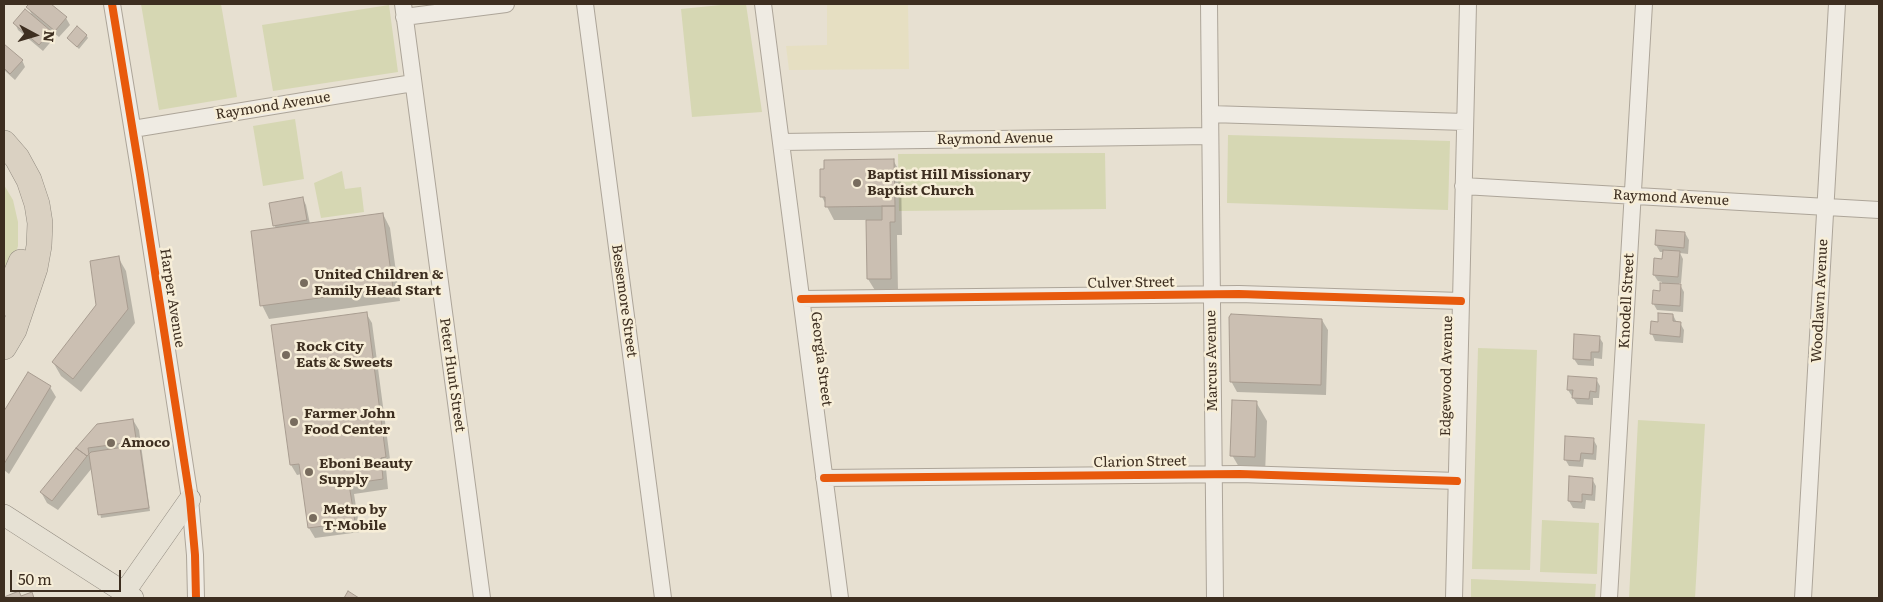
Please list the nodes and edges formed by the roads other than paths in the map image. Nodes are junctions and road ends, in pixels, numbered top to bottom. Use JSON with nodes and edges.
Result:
{"nodes":[{"id":1,"x":112,"y":4,"type":"edge"},
{"id":2,"x":506,"y":4,"type":"edge"},
{"id":3,"x":585,"y":4,"type":"edge"},
{"id":4,"x":763,"y":4,"type":"edge"},
{"id":5,"x":1209,"y":4,"type":"edge"},
{"id":6,"x":1468,"y":4,"type":"edge"},
{"id":7,"x":1644,"y":4,"type":"edge"},
{"id":8,"x":1837,"y":4,"type":"edge"},
{"id":9,"x":404,"y":10,"type":"edge"},
{"id":10,"x":413,"y":83,"type":"junction"},
{"id":11,"x":1210,"y":114,"type":"junction"},
{"id":12,"x":1465,"y":122,"type":"junction"},
{"id":13,"x":132,"y":129,"type":"junction"},
{"id":14,"x":1210,"y":136,"type":"junction"},
{"id":15,"x":781,"y":142,"type":"junction"},
{"id":16,"x":4,"y":143,"type":"edge"},
{"id":17,"x":4,"y":165,"type":"edge"},
{"id":18,"x":1464,"y":186,"type":"junction"},
{"id":19,"x":1634,"y":196,"type":"junction"},
{"id":20,"x":1825,"y":207,"type":"junction"},
{"id":21,"x":1879,"y":210,"type":"edge"},
{"id":22,"x":1212,"y":294,"type":"junction"},
{"id":23,"x":801,"y":299,"type":"junction"},
{"id":24,"x":1461,"y":301,"type":"junction"},
{"id":25,"x":4,"y":303,"type":"edge"},
{"id":26,"x":4,"y":347,"type":"edge"},
{"id":27,"x":1214,"y":474,"type":"junction"},
{"id":28,"x":824,"y":478,"type":"junction"},
{"id":29,"x":1457,"y":481,"type":"junction"},
{"id":30,"x":190,"y":499,"type":"junction"},
{"id":31,"x":4,"y":515,"type":"edge"},
{"id":32,"x":129,"y":595,"type":"edge"},
{"id":33,"x":196,"y":598,"type":"edge"},
{"id":34,"x":482,"y":598,"type":"edge"},
{"id":35,"x":663,"y":598,"type":"edge"},
{"id":36,"x":840,"y":598,"type":"edge"},
{"id":37,"x":1215,"y":598,"type":"edge"},
{"id":38,"x":1454,"y":598,"type":"edge"},
{"id":39,"x":1610,"y":598,"type":"edge"},
{"id":40,"x":1802,"y":598,"type":"edge"}],
"edges":[{"from":1,"to":13,"type":"street","name":"Harper Avenue"},
{"from":2,"to":9,"type":"street"},
{"from":3,"to":35,"type":"street","name":"Bessemore Street"},
{"from":4,"to":15,"type":"street","name":"Georgia Street"},
{"from":5,"to":11,"type":"street","name":"Marcus Avenue"},
{"from":6,"to":12,"type":"street","name":"Edgewood Avenue"},
{"from":7,"to":19,"type":"street","name":"Knodell Street"},
{"from":8,"to":20,"type":"street","name":"Woodlawn Avenue"},
{"from":9,"to":10,"type":"street","name":"Peter Hunt Street"},
{"from":10,"to":13,"type":"street","name":"Raymond Avenue"},
{"from":10,"to":34,"type":"street","name":"Peter Hunt Street"},
{"from":11,"to":12,"type":"street"},
{"from":11,"to":14,"type":"street","name":"Marcus Avenue"},
{"from":12,"to":18,"type":"street","name":"Edgewood Avenue"},
{"from":13,"to":30,"type":"street","name":"Harper Avenue"},
{"from":14,"to":15,"type":"street","name":"Raymond Avenue"},
{"from":14,"to":22,"type":"street","name":"Marcus Avenue"},
{"from":15,"to":23,"type":"street","name":"Georgia Street"},
{"from":16,"to":26,"type":"highway"},
{"from":17,"to":25,"type":"highway"},
{"from":18,"to":19,"type":"street","name":"Raymond Avenue"},
{"from":18,"to":24,"type":"street","name":"Edgewood Avenue"},
{"from":19,"to":20,"type":"street","name":"Raymond Avenue"},
{"from":19,"to":39,"type":"street","name":"Knodell Street"},
{"from":20,"to":21,"type":"street","name":"Raymond Avenue"},
{"from":20,"to":40,"type":"street","name":"Woodlawn Avenue"},
{"from":22,"to":23,"type":"street","name":"Culver Street"},
{"from":22,"to":24,"type":"street","name":"Culver Street"},
{"from":22,"to":27,"type":"street","name":"Marcus Avenue"},
{"from":23,"to":28,"type":"street","name":"Georgia Street"},
{"from":24,"to":29,"type":"street","name":"Edgewood Avenue"},
{"from":27,"to":28,"type":"street","name":"Clarion Street"},
{"from":27,"to":29,"type":"street","name":"Clarion Street"},
{"from":27,"to":37,"type":"street","name":"Marcus Avenue"},
{"from":28,"to":36,"type":"street","name":"Georgia Street"},
{"from":29,"to":38,"type":"street","name":"Edgewood Avenue"},
{"from":30,"to":32,"type":"main road"},
{"from":30,"to":33,"type":"street","name":"Harper Avenue"},
{"from":31,"to":32,"type":"main road"}]}
